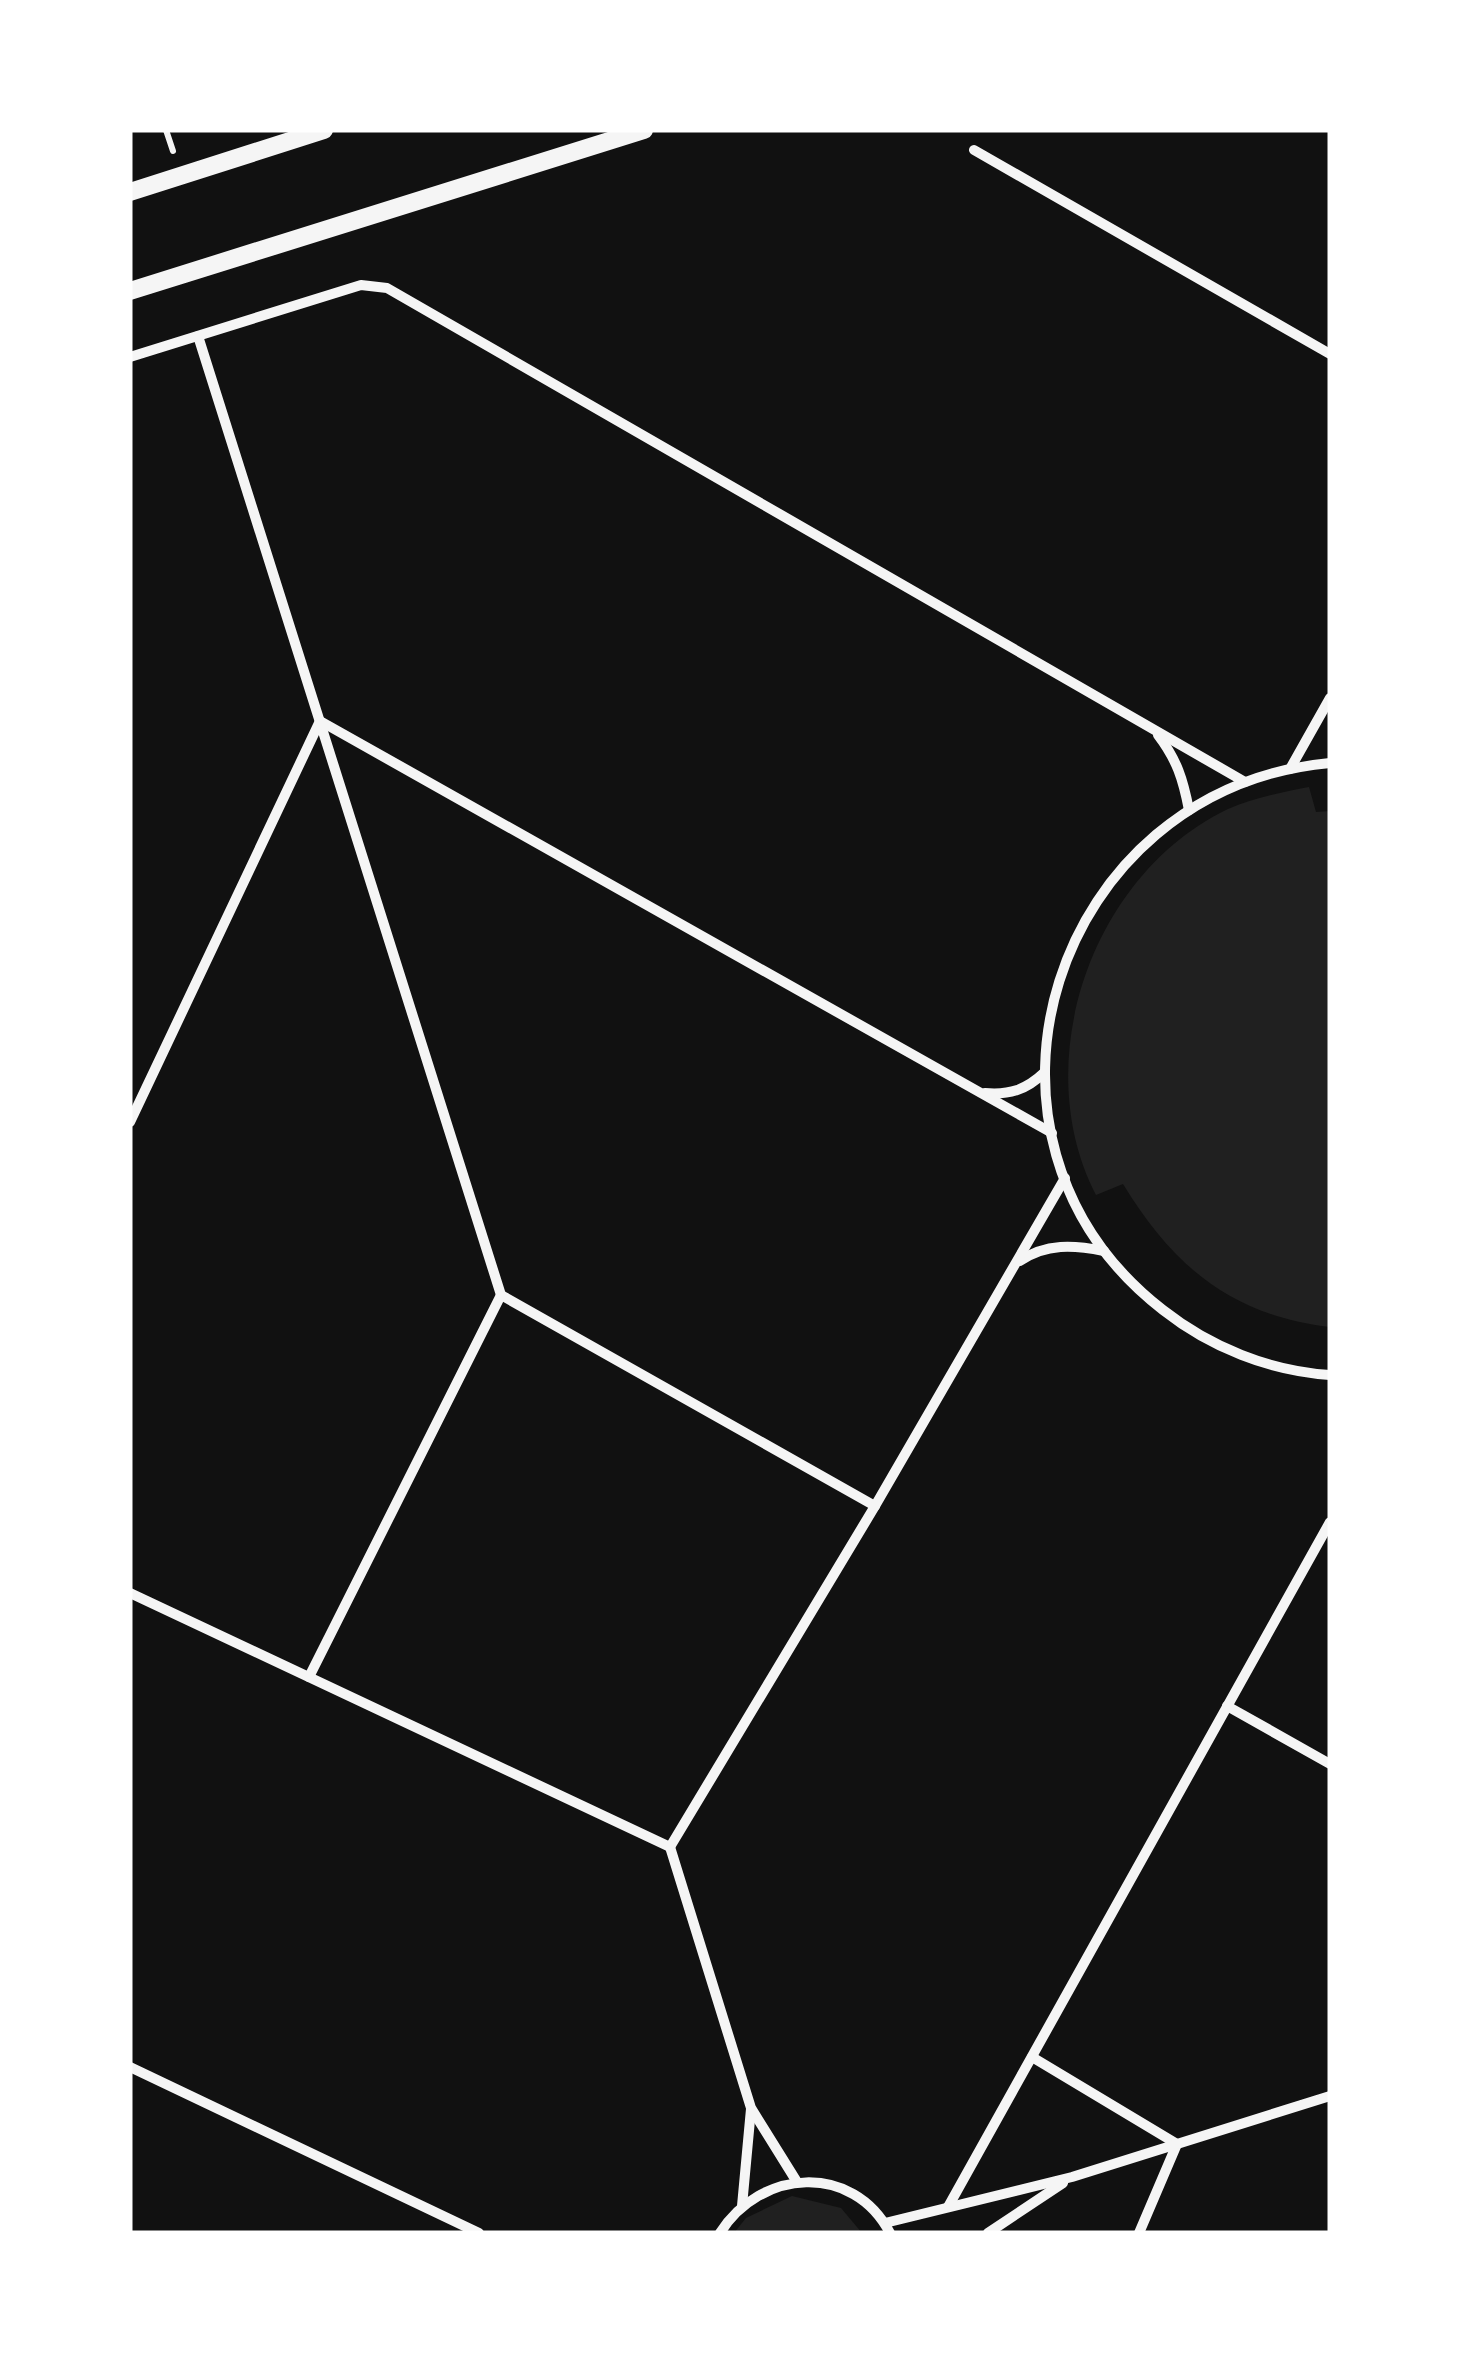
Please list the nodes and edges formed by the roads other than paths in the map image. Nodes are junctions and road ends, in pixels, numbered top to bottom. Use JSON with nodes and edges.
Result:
{"nodes":[{"id":1,"x":324,"y":130,"type":"edge"},
{"id":2,"x":644,"y":130,"type":"edge"},
{"id":3,"x":974,"y":150,"type":"dead end"},
{"id":4,"x":130,"y":192,"type":"edge"},
{"id":5,"x":130,"y":290,"type":"edge"},
{"id":6,"x":198,"y":336,"type":"junction"},
{"id":7,"x":1330,"y":354,"type":"edge"},
{"id":8,"x":130,"y":357,"type":"edge"},
{"id":9,"x":1330,"y":698,"type":"edge"},
{"id":10,"x":320,"y":720,"type":"junction"},
{"id":11,"x":1154,"y":730,"type":"junction"},
{"id":12,"x":1330,"y":763,"type":"edge"},
{"id":13,"x":1290,"y":769,"type":"junction"},
{"id":14,"x":1245,"y":782,"type":"junction"},
{"id":15,"x":1189,"y":810,"type":"junction"},
{"id":16,"x":1045,"y":1072,"type":"junction"},
{"id":17,"x":978,"y":1092,"type":"junction"},
{"id":18,"x":130,"y":1122,"type":"edge"},
{"id":19,"x":1052,"y":1134,"type":"junction"},
{"id":20,"x":1065,"y":1178,"type":"junction"},
{"id":21,"x":1104,"y":1250,"type":"junction"},
{"id":22,"x":1015,"y":1265,"type":"junction"},
{"id":23,"x":502,"y":1295,"type":"junction"},
{"id":24,"x":1330,"y":1375,"type":"edge"},
{"id":25,"x":875,"y":1506,"type":"junction"},
{"id":26,"x":1330,"y":1522,"type":"edge"},
{"id":27,"x":130,"y":1593,"type":"edge"},
{"id":28,"x":309,"y":1677,"type":"junction"},
{"id":29,"x":1227,"y":1706,"type":"junction"},
{"id":30,"x":1330,"y":1764,"type":"edge"},
{"id":31,"x":670,"y":1848,"type":"junction"},
{"id":32,"x":1032,"y":2057,"type":"junction"},
{"id":33,"x":131,"y":2070,"type":"edge"},
{"id":34,"x":1330,"y":2096,"type":"edge"},
{"id":35,"x":752,"y":2108,"type":"junction"},
{"id":36,"x":1176,"y":2144,"type":"junction"},
{"id":37,"x":1072,"y":2177,"type":"junction"},
{"id":38,"x":798,"y":2182,"type":"junction"},
{"id":39,"x":742,"y":2206,"type":"junction"},
{"id":40,"x":948,"y":2207,"type":"junction"},
{"id":41,"x":888,"y":2228,"type":"edge"},
{"id":42,"x":479,"y":2233,"type":"edge"},
{"id":43,"x":720,"y":2233,"type":"edge"},
{"id":44,"x":988,"y":2233,"type":"edge"},
{"id":45,"x":1140,"y":2233,"type":"edge"}],
"edges":[{"from":1,"to":4,"type":"street"},
{"from":2,"to":5,"type":"street"},
{"from":3,"to":7,"type":"street"},
{"from":6,"to":8,"type":"street"},
{"from":6,"to":10,"type":"street"},
{"from":6,"to":11,"type":"street"},
{"from":9,"to":13,"type":"street"},
{"from":10,"to":17,"type":"street"},
{"from":10,"to":18,"type":"street"},
{"from":10,"to":23,"type":"street"},
{"from":11,"to":14,"type":"street"},
{"from":11,"to":15,"type":"street"},
{"from":12,"to":13,"type":"street"},
{"from":13,"to":14,"type":"street"},
{"from":14,"to":15,"type":"street"},
{"from":15,"to":16,"type":"street"},
{"from":16,"to":17,"type":"street"},
{"from":16,"to":19,"type":"street"},
{"from":17,"to":19,"type":"street"},
{"from":19,"to":20,"type":"street"},
{"from":20,"to":21,"type":"street"},
{"from":20,"to":22,"type":"street"},
{"from":21,"to":22,"type":"street"},
{"from":21,"to":24,"type":"street"},
{"from":22,"to":25,"type":"street"},
{"from":23,"to":25,"type":"street"},
{"from":23,"to":28,"type":"street"},
{"from":25,"to":31,"type":"street"},
{"from":26,"to":29,"type":"street"},
{"from":27,"to":28,"type":"street"},
{"from":28,"to":31,"type":"street"},
{"from":29,"to":30,"type":"street"},
{"from":29,"to":32,"type":"street"},
{"from":31,"to":35,"type":"street"},
{"from":32,"to":36,"type":"street"},
{"from":32,"to":40,"type":"street"},
{"from":33,"to":42,"type":"street"},
{"from":34,"to":36,"type":"street"},
{"from":35,"to":38,"type":"street"},
{"from":35,"to":39,"type":"street"},
{"from":36,"to":37,"type":"street"},
{"from":36,"to":45,"type":"street"},
{"from":37,"to":40,"type":"street"},
{"from":37,"to":44,"type":"street"},
{"from":38,"to":39,"type":"street"},
{"from":38,"to":41,"type":"street"},
{"from":39,"to":43,"type":"street"},
{"from":40,"to":41,"type":"street"}]}
